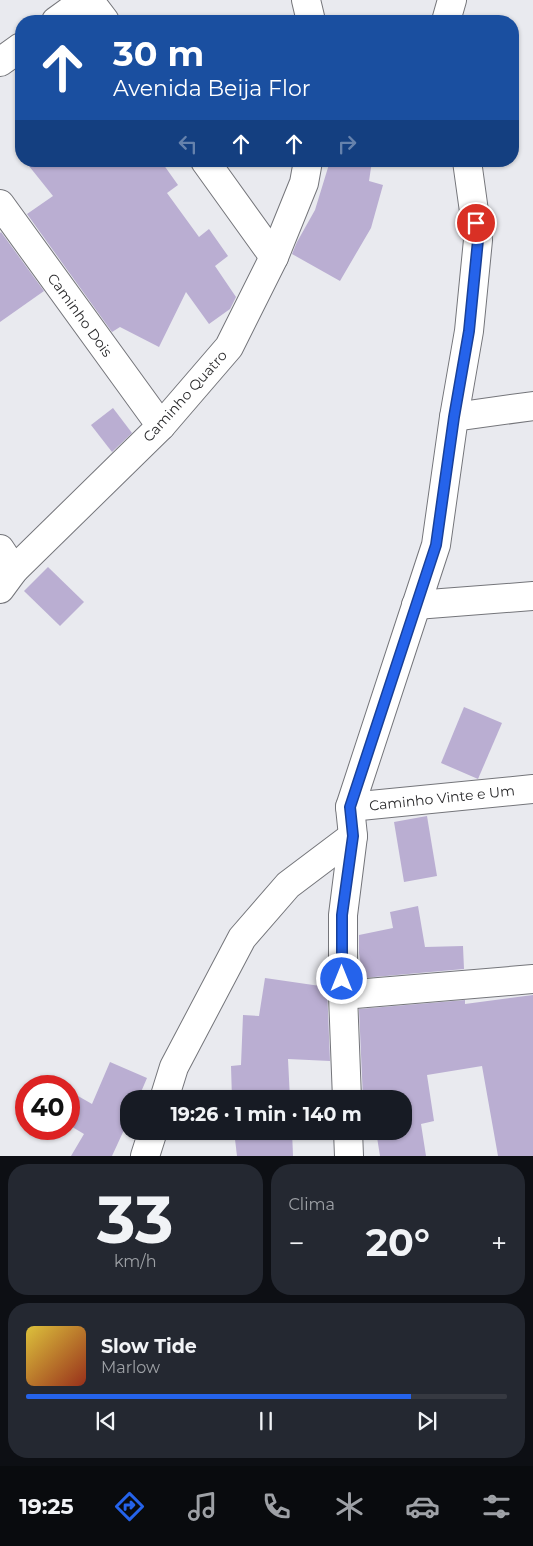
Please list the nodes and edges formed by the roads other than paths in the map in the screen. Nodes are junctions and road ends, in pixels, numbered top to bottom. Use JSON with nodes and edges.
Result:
{"nodes":[{"id":1,"x":85,"y":0,"type":"edge"},
{"id":2,"x":89,"y":0,"type":"edge"},
{"id":3,"x":306,"y":0,"type":"edge"},
{"id":4,"x":452,"y":0,"type":"edge"},
{"id":5,"x":64,"y":15,"type":"edge"},
{"id":6,"x":100,"y":15,"type":"edge"},
{"id":7,"x":310,"y":15,"type":"edge"},
{"id":8,"x":448,"y":15,"type":"edge"},
{"id":9,"x":15,"y":51,"type":"edge"},
{"id":10,"x":0,"y":62,"type":"edge"},
{"id":11,"x":209,"y":167,"type":"edge"},
{"id":12,"x":307,"y":167,"type":"edge"},
{"id":13,"x":468,"y":167,"type":"edge"},
{"id":14,"x":0,"y":204,"type":"edge"},
{"id":15,"x":274,"y":257,"type":"junction"},
{"id":16,"x":533,"y":406,"type":"edge"},
{"id":17,"x":454,"y":417,"type":"junction"},
{"id":18,"x":161,"y":426,"type":"junction"},
{"id":19,"x":5,"y":569,"type":"edge"},
{"id":20,"x":533,"y":596,"type":"edge"},
{"id":21,"x":416,"y":605,"type":"junction"},
{"id":22,"x":533,"y":789,"type":"edge"},
{"id":23,"x":350,"y":807,"type":"junction"},
{"id":24,"x":353,"y":836,"type":"junction"},
{"id":25,"x":533,"y":979,"type":"edge"},
{"id":26,"x":342,"y":995,"type":"junction"},
{"id":27,"x":167,"y":1090,"type":"edge"},
{"id":28,"x":347,"y":1090,"type":"edge"},
{"id":29,"x":150,"y":1140,"type":"edge"},
{"id":30,"x":348,"y":1140,"type":"edge"},
{"id":31,"x":145,"y":1156,"type":"edge"},
{"id":32,"x":349,"y":1156,"type":"edge"}],
"edges":[{"from":1,"to":5,"type":"street"},
{"from":2,"to":6,"type":"street"},
{"from":3,"to":7,"type":"street"},
{"from":4,"to":8,"type":"street"},
{"from":9,"to":10,"type":"street"},
{"from":11,"to":15,"type":"street"},
{"from":12,"to":15,"type":"street","name":"Caminho Quatro"},
{"from":13,"to":17,"type":"street"},
{"from":14,"to":18,"type":"street","name":"Caminho Dois"},
{"from":15,"to":18,"type":"street","name":"Caminho Quatro"},
{"from":16,"to":17,"type":"street"},
{"from":17,"to":21,"type":"street"},
{"from":18,"to":19,"type":"street","name":"Caminho Quatro"},
{"from":20,"to":21,"type":"street"},
{"from":21,"to":23,"type":"street"},
{"from":22,"to":23,"type":"street","name":"Caminho Vinte e Um"},
{"from":23,"to":24,"type":"street"},
{"from":24,"to":26,"type":"street"},
{"from":24,"to":27,"type":"street"},
{"from":25,"to":26,"type":"street"},
{"from":26,"to":28,"type":"street"},
{"from":29,"to":31,"type":"street"},
{"from":30,"to":32,"type":"street"}]}
